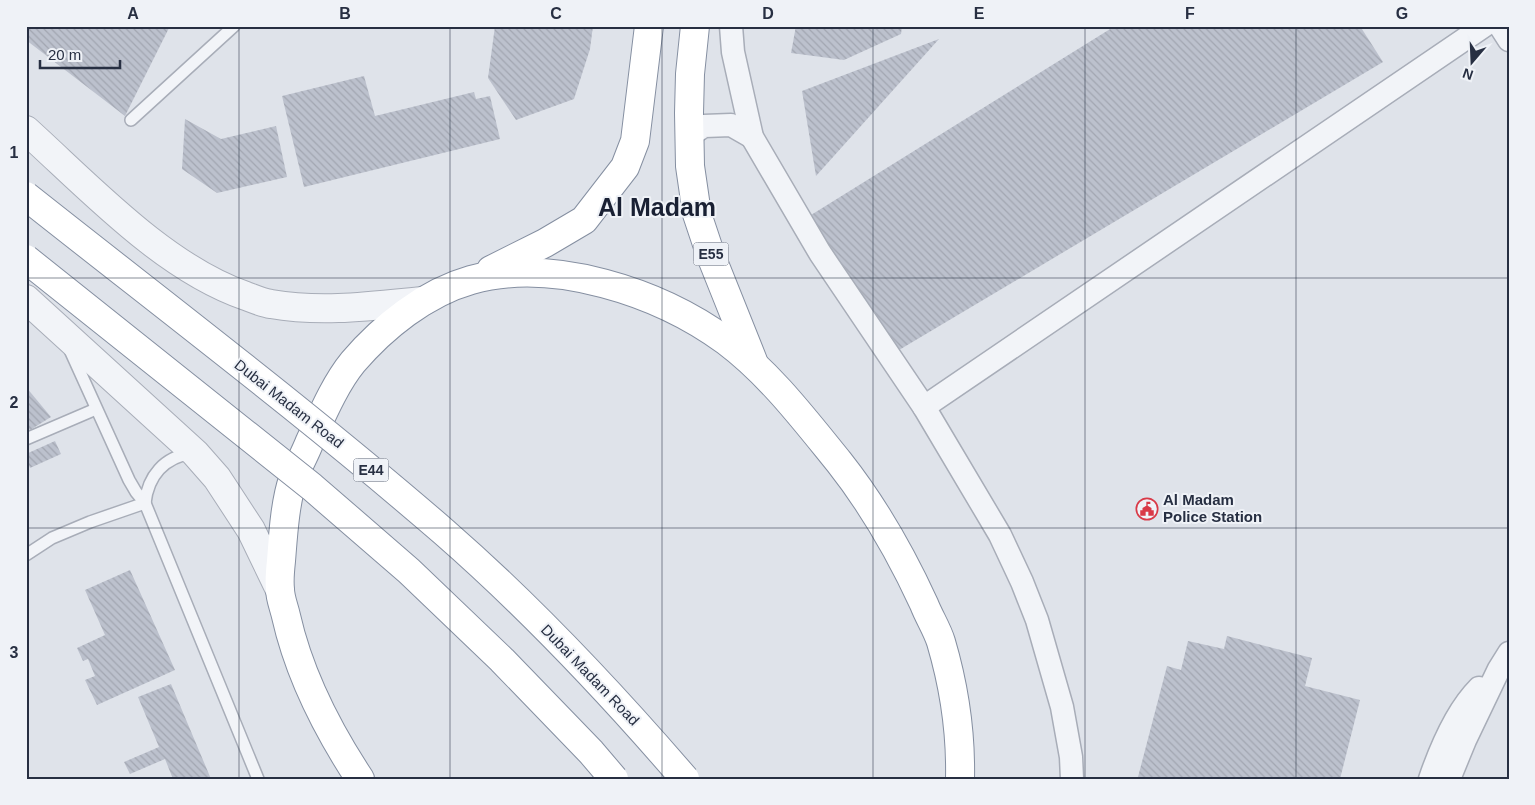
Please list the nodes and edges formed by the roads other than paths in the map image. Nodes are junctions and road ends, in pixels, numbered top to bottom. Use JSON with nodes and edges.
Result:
{"nodes":[{"id":1,"x":234,"y":26,"type":"edge"},
{"id":2,"x":649,"y":26,"type":"edge"},
{"id":3,"x":695,"y":26,"type":"edge"},
{"id":4,"x":730,"y":26,"type":"edge"},
{"id":5,"x":1484,"y":26,"type":"edge"},
{"id":6,"x":1500,"y":26,"type":"edge"},
{"id":7,"x":1509,"y":40,"type":"edge"},
{"id":8,"x":131,"y":120,"type":"dead end"},
{"id":9,"x":26,"y":130,"type":"edge"},
{"id":10,"x":690,"y":135,"type":"junction"},
{"id":11,"x":752,"y":137,"type":"junction"},
{"id":12,"x":26,"y":196,"type":"edge"},
{"id":13,"x":26,"y":259,"type":"edge"},
{"id":14,"x":471,"y":280,"type":"junction"},
{"id":15,"x":26,"y":299,"type":"edge"},
{"id":16,"x":423,"y":301,"type":"junction"},
{"id":17,"x":61,"y":330,"type":"junction"},
{"id":18,"x":755,"y":367,"type":"junction"},
{"id":19,"x":924,"y":407,"type":"junction"},
{"id":20,"x":96,"y":408,"type":"junction"},
{"id":21,"x":26,"y":439,"type":"edge"},
{"id":22,"x":195,"y":453,"type":"junction"},
{"id":23,"x":145,"y":503,"type":"junction"},
{"id":24,"x":26,"y":555,"type":"edge"},
{"id":25,"x":279,"y":588,"type":"junction"},
{"id":26,"x":1504,"y":661,"type":"edge"},
{"id":27,"x":258,"y":779,"type":"edge"},
{"id":28,"x":360,"y":779,"type":"edge"},
{"id":29,"x":614,"y":779,"type":"edge"},
{"id":30,"x":685,"y":779,"type":"edge"},
{"id":31,"x":960,"y":779,"type":"edge"},
{"id":32,"x":1072,"y":779,"type":"edge"},
{"id":33,"x":1430,"y":779,"type":"edge"},
{"id":34,"x":1449,"y":779,"type":"edge"}],
"edges":[{"from":1,"to":8,"type":"lane"},
{"from":2,"to":14,"type":"highway"},
{"from":3,"to":10,"type":"highway","number":"E55"},
{"from":4,"to":11,"type":"street"},
{"from":5,"to":19,"type":"street"},
{"from":6,"to":7,"type":"street"},
{"from":9,"to":16,"type":"street"},
{"from":10,"to":11,"type":"street"},
{"from":10,"to":18,"type":"highway","number":"E55"},
{"from":11,"to":19,"type":"street"},
{"from":12,"to":30,"type":"highway","name":"Dubai Madam Road","number":"E44","bridge":true},
{"from":13,"to":29,"type":"highway","bridge":true},
{"from":14,"to":16,"type":"highway"},
{"from":14,"to":18,"type":"highway"},
{"from":15,"to":17,"type":"street"},
{"from":16,"to":25,"type":"highway"},
{"from":17,"to":20,"type":"lane"},
{"from":17,"to":22,"type":"street"},
{"from":18,"to":31,"type":"highway"},
{"from":19,"to":32,"type":"street"},
{"from":20,"to":21,"type":"lane"},
{"from":20,"to":23,"type":"lane"},
{"from":22,"to":23,"type":"lane"},
{"from":22,"to":25,"type":"street"},
{"from":23,"to":24,"type":"lane"},
{"from":23,"to":27,"type":"lane"},
{"from":25,"to":28,"type":"highway"},
{"from":26,"to":33,"type":"street"},
{"from":26,"to":34,"type":"street"}]}
